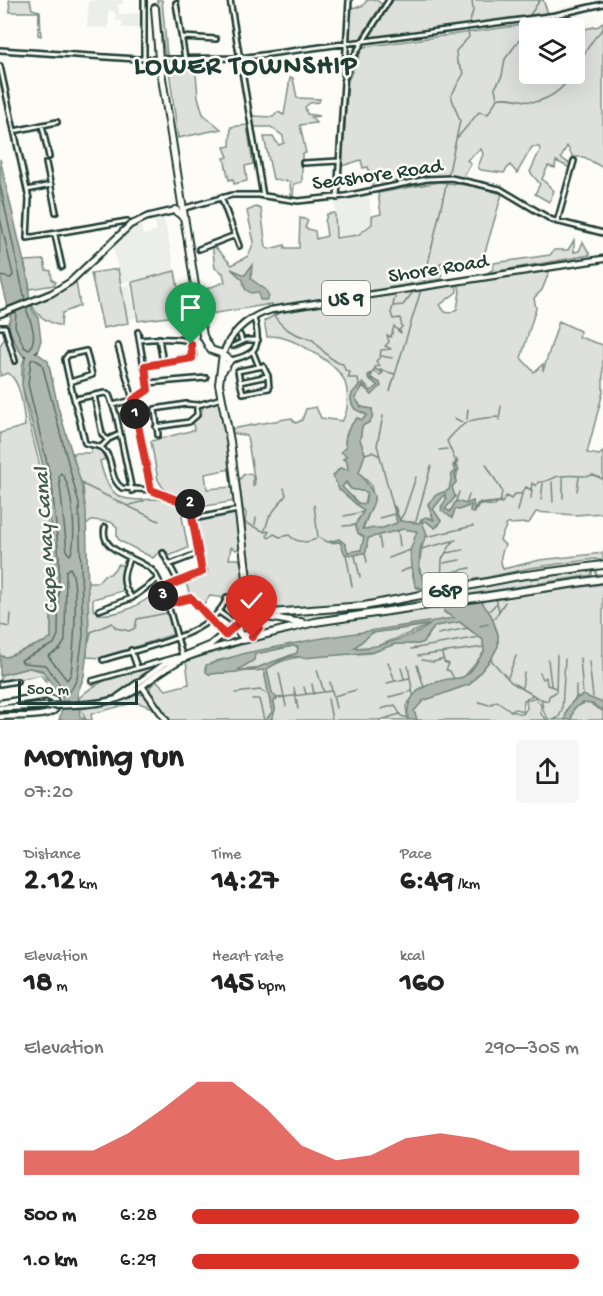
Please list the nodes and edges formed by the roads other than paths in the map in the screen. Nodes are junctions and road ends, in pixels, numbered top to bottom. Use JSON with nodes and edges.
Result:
{"nodes":[{"id":1,"x":144,"y":0,"type":"edge"},
{"id":2,"x":230,"y":0,"type":"edge"},
{"id":3,"x":349,"y":0,"type":"edge"},
{"id":4,"x":389,"y":0,"type":"edge"},
{"id":5,"x":176,"y":3,"type":"dead end"},
{"id":6,"x":154,"y":4,"type":"edge"},
{"id":7,"x":603,"y":4,"type":"edge"},
{"id":8,"x":182,"y":37,"type":"junction"},
{"id":9,"x":216,"y":39,"type":"dead end"},
{"id":10,"x":361,"y":44,"type":"junction"},
{"id":11,"x":346,"y":46,"type":"junction"},
{"id":12,"x":0,"y":50,"type":"edge"},
{"id":13,"x":161,"y":58,"type":"junction"},
{"id":14,"x":185,"y":58,"type":"junction"},
{"id":15,"x":240,"y":58,"type":"junction"},
{"id":16,"x":144,"y":59,"type":"junction"},
{"id":17,"x":0,"y":66,"type":"edge"},
{"id":18,"x":344,"y":82,"type":"junction"},
{"id":19,"x":57,"y":122,"type":"dead end"},
{"id":20,"x":42,"y":125,"type":"junction"},
{"id":21,"x":14,"y":131,"type":"junction"},
{"id":22,"x":49,"y":157,"type":"dead end"},
{"id":23,"x":176,"y":160,"type":"junction"},
{"id":24,"x":339,"y":161,"type":"junction"},
{"id":25,"x":574,"y":161,"type":"dead end"},
{"id":26,"x":46,"y":163,"type":"dead end"},
{"id":27,"x":303,"y":163,"type":"dead end"},
{"id":28,"x":51,"y":185,"type":"junction"},
{"id":29,"x":27,"y":190,"type":"junction"},
{"id":30,"x":263,"y":196,"type":"junction"},
{"id":31,"x":221,"y":197,"type":"junction"},
{"id":32,"x":337,"y":198,"type":"junction"},
{"id":33,"x":183,"y":199,"type":"junction"},
{"id":34,"x":194,"y":205,"type":"junction"},
{"id":35,"x":180,"y":209,"type":"junction"},
{"id":36,"x":56,"y":212,"type":"dead end"},
{"id":37,"x":127,"y":221,"type":"dead end"},
{"id":38,"x":557,"y":222,"type":"junction"},
{"id":39,"x":116,"y":224,"type":"junction"},
{"id":40,"x":122,"y":231,"type":"junction"},
{"id":41,"x":603,"y":233,"type":"edge"},
{"id":42,"x":55,"y":235,"type":"junction"},
{"id":43,"x":233,"y":236,"type":"junction"},
{"id":44,"x":189,"y":246,"type":"junction"},
{"id":45,"x":239,"y":246,"type":"dead end"},
{"id":46,"x":200,"y":249,"type":"dead end"},
{"id":47,"x":603,"y":259,"type":"edge"},
{"id":48,"x":62,"y":267,"type":"dead end"},
{"id":49,"x":2,"y":313,"type":"edge"},
{"id":50,"x":254,"y":317,"type":"junction"},
{"id":51,"x":0,"y":327,"type":"edge"},
{"id":52,"x":138,"y":332,"type":"dead end"},
{"id":53,"x":240,"y":335,"type":"dead end"},
{"id":54,"x":159,"y":338,"type":"junction"},
{"id":55,"x":140,"y":340,"type":"junction"},
{"id":56,"x":258,"y":340,"type":"junction"},
{"id":57,"x":243,"y":341,"type":"junction"},
{"id":58,"x":118,"y":346,"type":"dead end"},
{"id":59,"x":233,"y":346,"type":"dead end"},
{"id":60,"x":219,"y":351,"type":"junction"},
{"id":61,"x":253,"y":352,"type":"junction"},
{"id":62,"x":230,"y":360,"type":"junction"},
{"id":63,"x":15,"y":361,"type":"dead end"},
{"id":64,"x":163,"y":363,"type":"junction"},
{"id":65,"x":145,"y":366,"type":"junction"},
{"id":66,"x":259,"y":367,"type":"junction"},
{"id":67,"x":219,"y":373,"type":"junction"},
{"id":68,"x":268,"y":376,"type":"junction"},
{"id":69,"x":206,"y":378,"type":"dead end"},
{"id":70,"x":70,"y":382,"type":"junction"},
{"id":71,"x":240,"y":382,"type":"junction"},
{"id":72,"x":148,"y":383,"type":"junction"},
{"id":73,"x":94,"y":395,"type":"junction"},
{"id":74,"x":222,"y":398,"type":"junction"},
{"id":75,"x":75,"y":399,"type":"junction"},
{"id":76,"x":133,"y":400,"type":"junction"},
{"id":77,"x":113,"y":405,"type":"junction"},
{"id":78,"x":197,"y":405,"type":"junction"},
{"id":79,"x":156,"y":427,"type":"junction"},
{"id":80,"x":120,"y":434,"type":"junction"},
{"id":81,"x":158,"y":435,"type":"dead end"},
{"id":82,"x":107,"y":440,"type":"junction"},
{"id":83,"x":101,"y":447,"type":"junction"},
{"id":84,"x":151,"y":490,"type":"junction"},
{"id":85,"x":132,"y":491,"type":"junction"},
{"id":86,"x":239,"y":510,"type":"junction"},
{"id":87,"x":193,"y":519,"type":"junction"},
{"id":88,"x":105,"y":527,"type":"dead end"},
{"id":89,"x":163,"y":553,"type":"dead end"},
{"id":90,"x":197,"y":554,"type":"junction"},
{"id":91,"x":129,"y":557,"type":"junction"},
{"id":92,"x":170,"y":565,"type":"junction"},
{"id":93,"x":246,"y":565,"type":"junction"},
{"id":94,"x":603,"y":565,"type":"edge"},
{"id":95,"x":158,"y":579,"type":"junction"},
{"id":96,"x":248,"y":579,"type":"junction"},
{"id":97,"x":603,"y":579,"type":"edge"},
{"id":98,"x":177,"y":581,"type":"junction"},
{"id":99,"x":161,"y":589,"type":"junction"},
{"id":100,"x":227,"y":597,"type":"dead end"},
{"id":101,"x":132,"y":598,"type":"junction"},
{"id":102,"x":225,"y":602,"type":"junction"},
{"id":103,"x":166,"y":604,"type":"junction"},
{"id":104,"x":239,"y":609,"type":"dead end"},
{"id":105,"x":99,"y":610,"type":"dead end"},
{"id":106,"x":219,"y":612,"type":"junction"},
{"id":107,"x":258,"y":614,"type":"junction"},
{"id":108,"x":359,"y":615,"type":"junction"},
{"id":109,"x":212,"y":620,"type":"junction"},
{"id":110,"x":232,"y":624,"type":"junction"},
{"id":111,"x":225,"y":635,"type":"junction"},
{"id":112,"x":176,"y":637,"type":"junction"},
{"id":113,"x":243,"y":640,"type":"junction"},
{"id":114,"x":131,"y":650,"type":"junction"},
{"id":115,"x":180,"y":656,"type":"junction"},
{"id":116,"x":103,"y":660,"type":"dead end"},
{"id":117,"x":155,"y":662,"type":"junction"},
{"id":118,"x":137,"y":668,"type":"junction"},
{"id":119,"x":157,"y":670,"type":"junction"},
{"id":120,"x":17,"y":681,"type":"dead end"},
{"id":121,"x":92,"y":681,"type":"dead end"},
{"id":122,"x":150,"y":683,"type":"junction"},
{"id":123,"x":0,"y":684,"type":"edge"},
{"id":124,"x":142,"y":686,"type":"junction"},
{"id":125,"x":138,"y":691,"type":"junction"},
{"id":126,"x":152,"y":699,"type":"junction"},
{"id":127,"x":0,"y":702,"type":"edge"},
{"id":128,"x":107,"y":702,"type":"junction"},
{"id":129,"x":0,"y":708,"type":"edge"},
{"id":130,"x":0,"y":717,"type":"edge"},
{"id":131,"x":166,"y":720,"type":"edge"}],
"edges":[{"from":1,"to":16,"type":"street"},
{"from":2,"to":15,"type":"street"},
{"from":3,"to":11,"type":"street"},
{"from":4,"to":10,"type":"street"},
{"from":5,"to":8,"type":"street"},
{"from":6,"to":13,"type":"highway"},
{"from":7,"to":10,"type":"street"},
{"from":8,"to":9,"type":"street"},
{"from":8,"to":14,"type":"street"},
{"from":10,"to":11,"type":"street"},
{"from":10,"to":18,"type":"street"},
{"from":11,"to":15,"type":"street"},
{"from":11,"to":18,"type":"street"},
{"from":12,"to":16,"type":"street"},
{"from":13,"to":14,"type":"street"},
{"from":13,"to":16,"type":"street"},
{"from":13,"to":23,"type":"highway"},
{"from":14,"to":15,"type":"street"},
{"from":15,"to":30,"type":"street"},
{"from":17,"to":21,"type":"street"},
{"from":18,"to":24,"type":"street"},
{"from":19,"to":20,"type":"street"},
{"from":20,"to":21,"type":"street"},
{"from":20,"to":22,"type":"street"},
{"from":21,"to":29,"type":"street"},
{"from":23,"to":33,"type":"highway"},
{"from":23,"to":35,"type":"highway"},
{"from":24,"to":27,"type":"street"},
{"from":24,"to":32,"type":"street"},
{"from":25,"to":38,"type":"street"},
{"from":26,"to":28,"type":"street"},
{"from":28,"to":29,"type":"street"},
{"from":28,"to":36,"type":"street"},
{"from":29,"to":42,"type":"street"},
{"from":30,"to":31,"type":"street","name":"Seashore Road"},
{"from":30,"to":32,"type":"street","name":"Seashore Road"},
{"from":31,"to":34,"type":"street","name":"Seashore Road"},
{"from":31,"to":43,"type":"street"},
{"from":32,"to":38,"type":"street","name":"Seashore Road"},
{"from":33,"to":34,"type":"highway"},
{"from":33,"to":35,"type":"highway"},
{"from":34,"to":35,"type":"street","name":"Seashore Road"},
{"from":35,"to":40,"type":"main road","name":"Seashore Road"},
{"from":35,"to":44,"type":"highway"},
{"from":35,"to":44,"type":"highway"},
{"from":37,"to":39,"type":"street"},
{"from":38,"to":41,"type":"street","name":"Seashore Road"},
{"from":39,"to":40,"type":"street"},
{"from":39,"to":42,"type":"street"},
{"from":40,"to":49,"type":"main road","name":"Seashore Road"},
{"from":42,"to":48,"type":"street"},
{"from":43,"to":45,"type":"street"},
{"from":43,"to":46,"type":"street"},
{"from":44,"to":60,"type":"highway"},
{"from":47,"to":50,"type":"main road","name":"Shore Road","number":"US 9"},
{"from":50,"to":56,"type":"street"},
{"from":50,"to":60,"type":"main road","name":"Shore Road","number":"US 9"},
{"from":51,"to":63,"type":"street"},
{"from":52,"to":55,"type":"street"},
{"from":53,"to":57,"type":"street"},
{"from":54,"to":55,"type":"street"},
{"from":54,"to":64,"type":"street"},
{"from":54,"to":64,"type":"street"},
{"from":55,"to":65,"type":"street"},
{"from":56,"to":57,"type":"street"},
{"from":56,"to":61,"type":"street"},
{"from":57,"to":59,"type":"street"},
{"from":58,"to":76,"type":"street"},
{"from":60,"to":62,"type":"highway"},
{"from":60,"to":67,"type":"highway","name":"Shore Road"},
{"from":60,"to":67,"type":"highway"},
{"from":61,"to":62,"type":"street"},
{"from":61,"to":66,"type":"street"},
{"from":62,"to":67,"type":"highway"},
{"from":64,"to":65,"type":"street"},
{"from":65,"to":72,"type":"street"},
{"from":66,"to":68,"type":"street"},
{"from":66,"to":71,"type":"street"},
{"from":67,"to":74,"type":"highway","name":"Shore Road"},
{"from":68,"to":71,"type":"street"},
{"from":68,"to":71,"type":"street"},
{"from":69,"to":72,"type":"street"},
{"from":70,"to":70,"type":"street"},
{"from":70,"to":75,"type":"street"},
{"from":72,"to":76,"type":"street"},
{"from":73,"to":75,"type":"street"},
{"from":73,"to":77,"type":"street"},
{"from":73,"to":82,"type":"street"},
{"from":74,"to":78,"type":"street"},
{"from":74,"to":86,"type":"highway","name":"Shore Road"},
{"from":75,"to":83,"type":"street"},
{"from":76,"to":77,"type":"street"},
{"from":76,"to":84,"type":"street"},
{"from":77,"to":80,"type":"street"},
{"from":78,"to":79,"type":"street"},
{"from":78,"to":79,"type":"street"},
{"from":79,"to":81,"type":"street"},
{"from":80,"to":82,"type":"street"},
{"from":80,"to":85,"type":"street"},
{"from":82,"to":83,"type":"street"},
{"from":83,"to":85,"type":"street"},
{"from":84,"to":85,"type":"street"},
{"from":84,"to":87,"type":"street"},
{"from":86,"to":87,"type":"street"},
{"from":86,"to":93,"type":"highway","name":"Shore Road"},
{"from":87,"to":90,"type":"street"},
{"from":88,"to":91,"type":"street"},
{"from":89,"to":92,"type":"street"},
{"from":90,"to":92,"type":"street"},
{"from":90,"to":98,"type":"street"},
{"from":91,"to":95,"type":"street"},
{"from":91,"to":101,"type":"street"},
{"from":92,"to":98,"type":"street"},
{"from":93,"to":96,"type":"highway","name":"Shore Road"},
{"from":93,"to":107,"type":"highway","name":"Shore Road"},
{"from":94,"to":107,"type":"highway","number":"GSP"},
{"from":95,"to":99,"type":"street"},
{"from":95,"to":101,"type":"street"},
{"from":96,"to":107,"type":"highway"},
{"from":96,"to":110,"type":"highway"},
{"from":97,"to":108,"type":"highway","number":"GSP"},
{"from":98,"to":99,"type":"street"},
{"from":99,"to":103,"type":"street"},
{"from":100,"to":102,"type":"street"},
{"from":101,"to":105,"type":"street"},
{"from":102,"to":104,"type":"street"},
{"from":102,"to":106,"type":"street"},
{"from":103,"to":109,"type":"street"},
{"from":103,"to":112,"type":"street"},
{"from":106,"to":109,"type":"street"},
{"from":106,"to":110,"type":"street"},
{"from":107,"to":108,"type":"highway"},
{"from":107,"to":110,"type":"main road","number":"GSP"},
{"from":107,"to":113,"type":"main road"},
{"from":108,"to":113,"type":"highway","number":"GSP"},
{"from":109,"to":111,"type":"street"},
{"from":109,"to":112,"type":"street"},
{"from":110,"to":111,"type":"main road"},
{"from":111,"to":115,"type":"main road"},
{"from":112,"to":114,"type":"street"},
{"from":112,"to":115,"type":"street"},
{"from":113,"to":122,"type":"main road"},
{"from":114,"to":116,"type":"street"},
{"from":114,"to":118,"type":"street"},
{"from":115,"to":117,"type":"street"},
{"from":115,"to":119,"type":"main road"},
{"from":117,"to":118,"type":"street"},
{"from":117,"to":119,"type":"main road"},
{"from":118,"to":121,"type":"street"},
{"from":119,"to":124,"type":"main road"},
{"from":120,"to":123,"type":"street"},
{"from":122,"to":124,"type":"main road"},
{"from":122,"to":126,"type":"main road"},
{"from":124,"to":125,"type":"main road"},
{"from":124,"to":126,"type":"main road"},
{"from":124,"to":128,"type":"main road"},
{"from":125,"to":126,"type":"main road"},
{"from":125,"to":128,"type":"main road"},
{"from":126,"to":131,"type":"main road"},
{"from":127,"to":130,"type":"main road"},
{"from":128,"to":129,"type":"main road","bridge":true}]}
